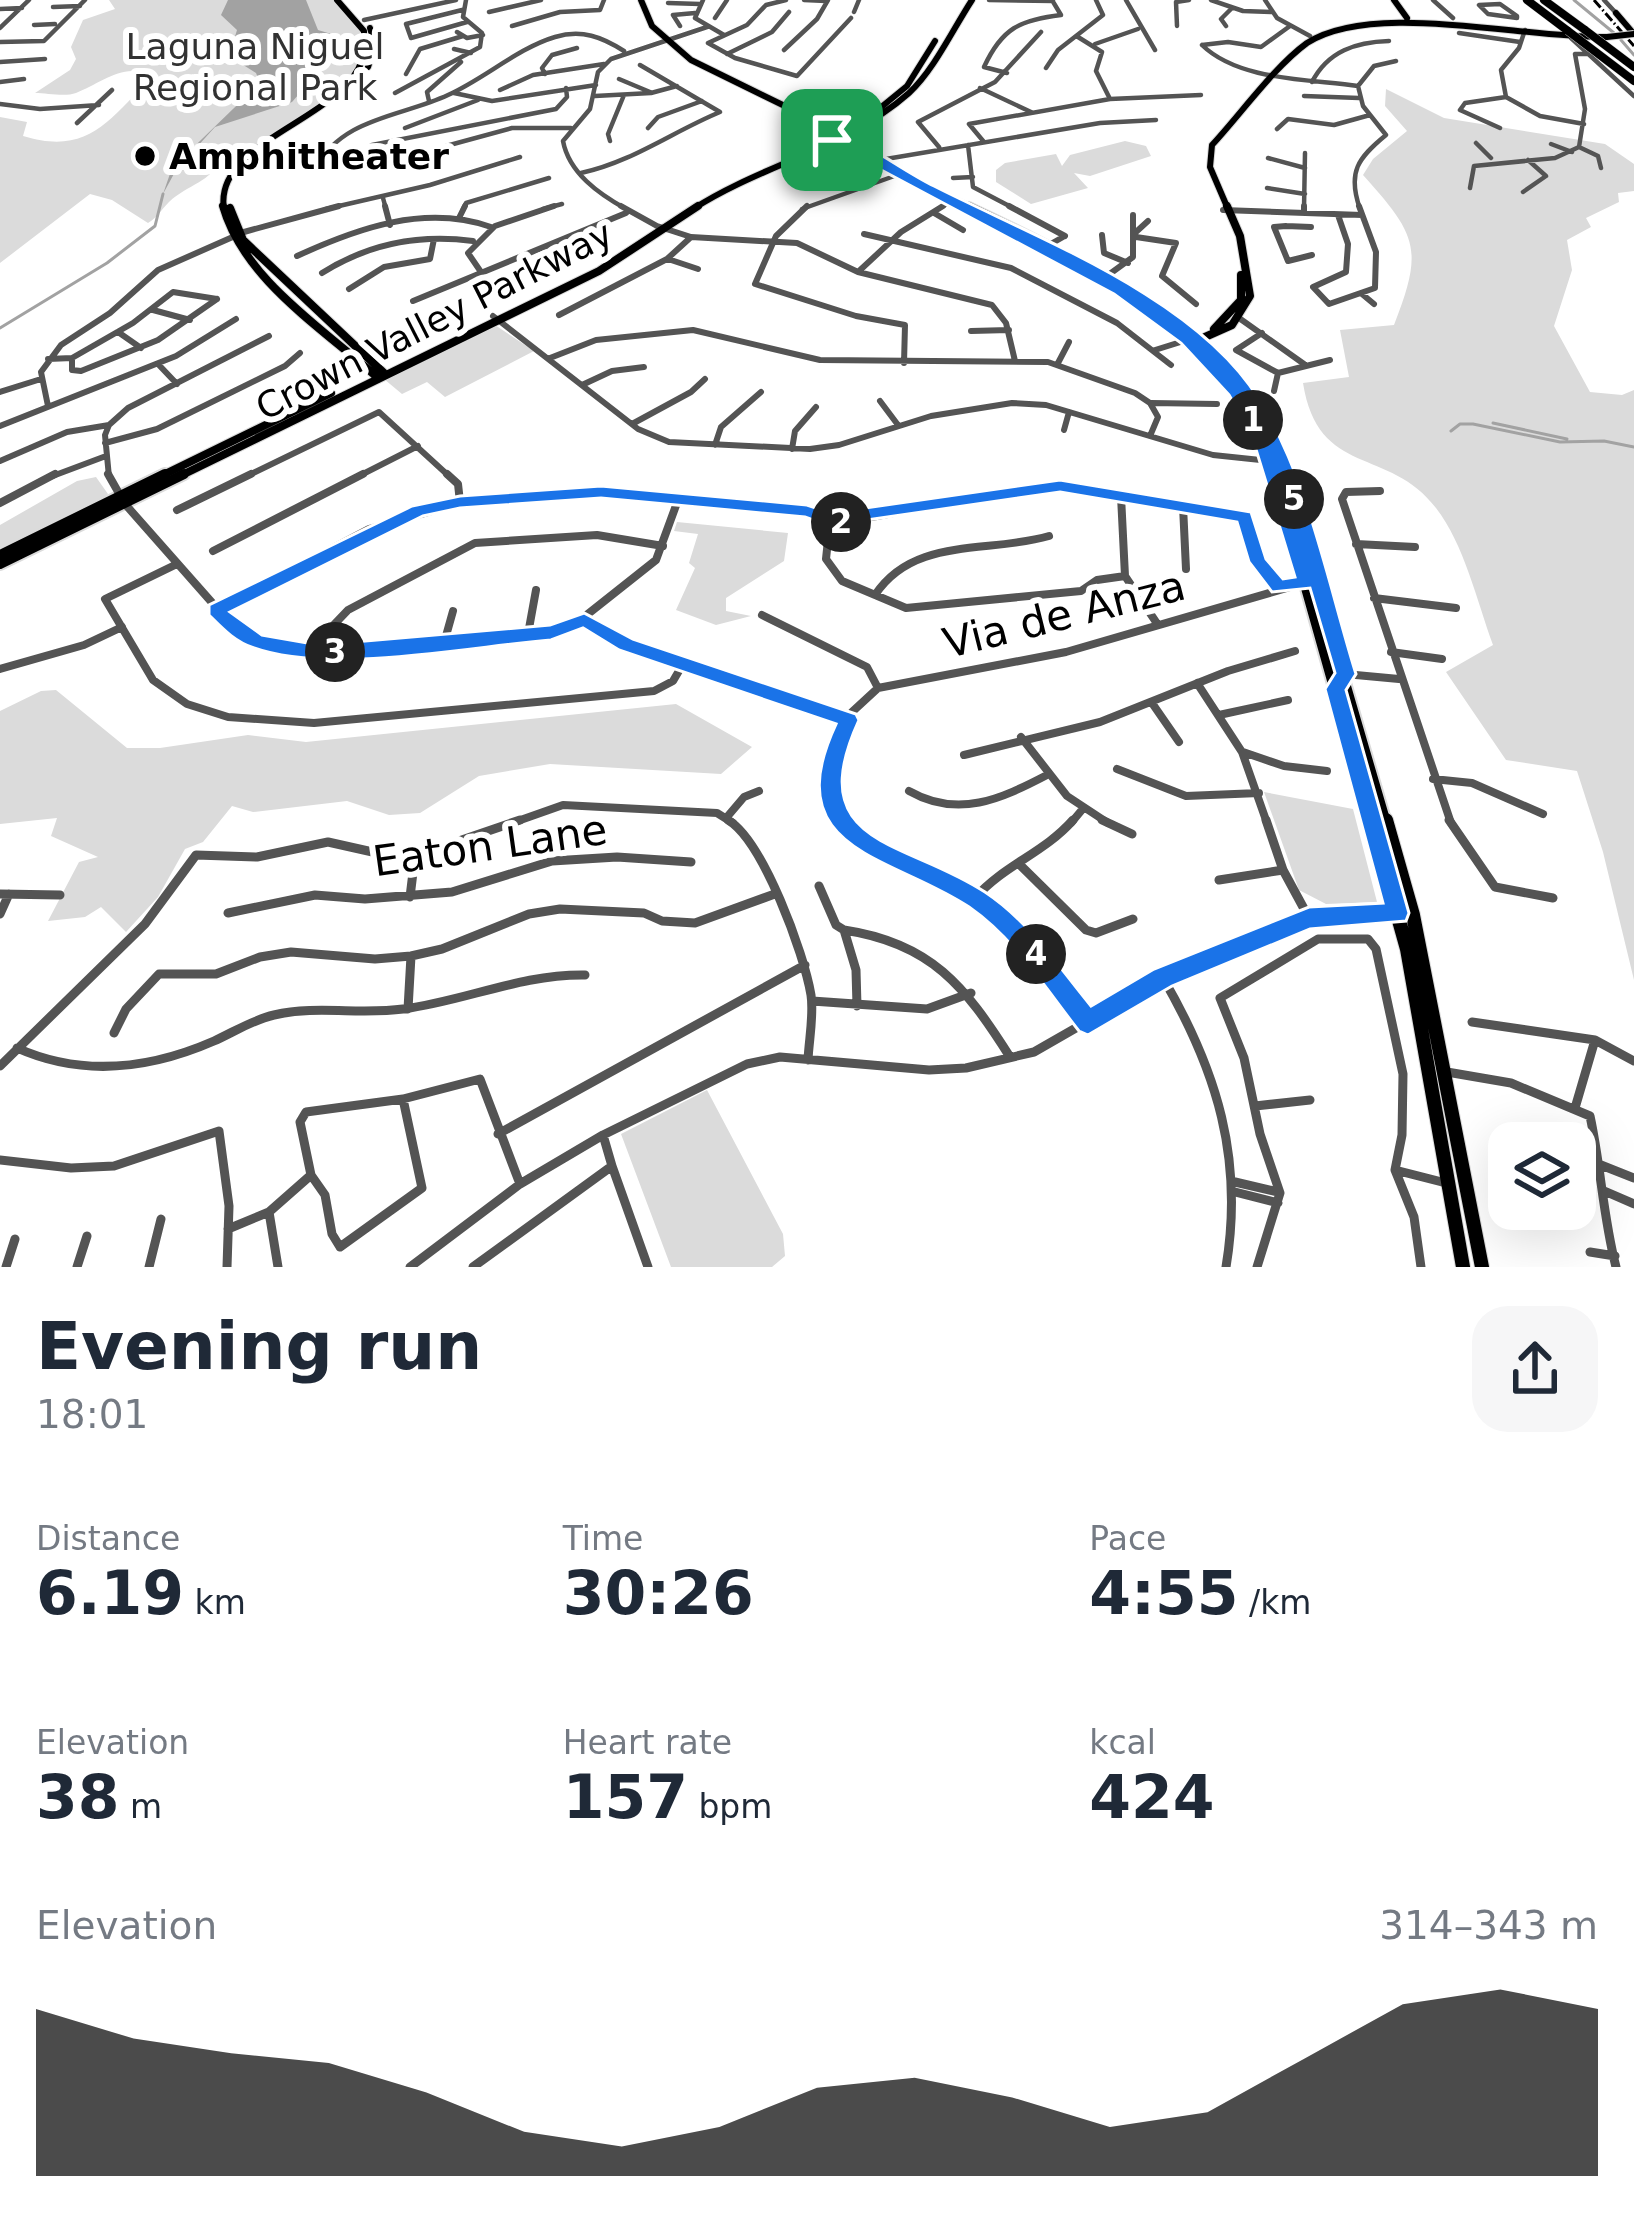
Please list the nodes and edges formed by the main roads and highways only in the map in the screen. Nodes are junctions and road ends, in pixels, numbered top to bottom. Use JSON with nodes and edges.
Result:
{"nodes":[{"id":1,"x":638,"y":0,"type":"edge"},
{"id":2,"x":967,"y":0,"type":"edge"},
{"id":3,"x":1396,"y":0,"type":"edge"},
{"id":4,"x":1527,"y":0,"type":"edge"},
{"id":5,"x":1544,"y":0,"type":"edge"},
{"id":6,"x":342,"y":3,"type":"edge"},
{"id":7,"x":1631,"y":14,"type":"edge"},
{"id":8,"x":1409,"y":17,"type":"junction"},
{"id":9,"x":364,"y":20,"type":"junction"},
{"id":10,"x":1507,"y":21,"type":"junction"},
{"id":11,"x":1481,"y":24,"type":"junction"},
{"id":12,"x":364,"y":31,"type":"junction"},
{"id":13,"x":1525,"y":31,"type":"junction"},
{"id":14,"x":1634,"y":34,"type":"edge"},
{"id":15,"x":1570,"y":35,"type":"junction"},
{"id":16,"x":1311,"y":38,"type":"junction"},
{"id":17,"x":1634,"y":67,"type":"edge"},
{"id":18,"x":1634,"y":81,"type":"edge"},
{"id":19,"x":832,"y":136,"type":"junction"},
{"id":20,"x":854,"y":153,"type":"junction"},
{"id":21,"x":880,"y":160,"type":"junction"},
{"id":22,"x":895,"y":175,"type":"junction"},
{"id":23,"x":938,"y":191,"type":"junction"},
{"id":24,"x":228,"y":192,"type":"junction"},
{"id":25,"x":950,"y":202,"type":"junction"},
{"id":26,"x":981,"y":212,"type":"junction"},
{"id":27,"x":1045,"y":248,"type":"junction"},
{"id":28,"x":1192,"y":339,"type":"junction"},
{"id":29,"x":379,"y":374,"type":"junction"},
{"id":30,"x":1268,"y":432,"type":"junction"},
{"id":31,"x":1270,"y":461,"type":"junction"},
{"id":32,"x":1292,"y":491,"type":"junction"},
{"id":33,"x":0,"y":560,"type":"edge"},
{"id":34,"x":1315,"y":582,"type":"junction"},
{"id":35,"x":1328,"y":662,"type":"junction"},
{"id":36,"x":1346,"y":674,"type":"junction"},
{"id":37,"x":1336,"y":689,"type":"junction"},
{"id":38,"x":1405,"y":914,"type":"junction"},
{"id":39,"x":1463,"y":1267,"type":"edge"},
{"id":40,"x":1482,"y":1267,"type":"edge"}],
"edges":[{"from":1,"to":19,"type":"main road"},
{"from":2,"to":19,"type":"main road","name":"Crown Valley Parkway"},
{"from":3,"to":8,"type":"main road"},
{"from":4,"to":15,"type":"highway"},
{"from":5,"to":17,"type":"highway","bridge":true},
{"from":6,"to":9,"type":"main road"},
{"from":6,"to":12,"type":"main road"},
{"from":7,"to":14,"type":"main road"},
{"from":8,"to":10,"type":"main road"},
{"from":8,"to":11,"type":"main road"},
{"from":8,"to":16,"type":"main road"},
{"from":8,"to":16,"type":"main road"},
{"from":9,"to":12,"type":"main road"},
{"from":9,"to":24,"type":"main road"},
{"from":10,"to":11,"type":"main road"},
{"from":10,"to":13,"type":"main road"},
{"from":11,"to":13,"type":"main road"},
{"from":12,"to":24,"type":"main road"},
{"from":13,"to":15,"type":"main road"},
{"from":14,"to":15,"type":"main road","bridge":true},
{"from":15,"to":18,"type":"highway","bridge":true},
{"from":16,"to":28,"type":"main road"},
{"from":19,"to":20,"type":"main road"},
{"from":19,"to":21,"type":"main road"},
{"from":19,"to":29,"type":"main road","name":"Crown Valley Parkway"},
{"from":20,"to":21,"type":"main road"},
{"from":20,"to":22,"type":"main road"},
{"from":21,"to":22,"type":"main road"},
{"from":22,"to":23,"type":"main road"},
{"from":22,"to":25,"type":"main road"},
{"from":23,"to":25,"type":"main road"},
{"from":23,"to":26,"type":"main road"},
{"from":24,"to":29,"type":"main road"},
{"from":25,"to":26,"type":"main road"},
{"from":25,"to":27,"type":"main road"},
{"from":26,"to":27,"type":"main road"},
{"from":27,"to":28,"type":"main road"},
{"from":28,"to":30,"type":"main road"},
{"from":28,"to":31,"type":"main road"},
{"from":29,"to":33,"type":"main road","name":"Crown Valley Parkway"},
{"from":30,"to":31,"type":"main road"},
{"from":30,"to":32,"type":"main road"},
{"from":31,"to":32,"type":"main road"},
{"from":31,"to":34,"type":"main road"},
{"from":32,"to":34,"type":"main road"},
{"from":34,"to":35,"type":"main road"},
{"from":34,"to":36,"type":"main road"},
{"from":35,"to":36,"type":"main road"},
{"from":35,"to":37,"type":"main road"},
{"from":36,"to":37,"type":"main road"},
{"from":36,"to":38,"type":"main road"},
{"from":37,"to":38,"type":"main road"},
{"from":38,"to":39,"type":"main road"},
{"from":38,"to":40,"type":"main road"}]}
